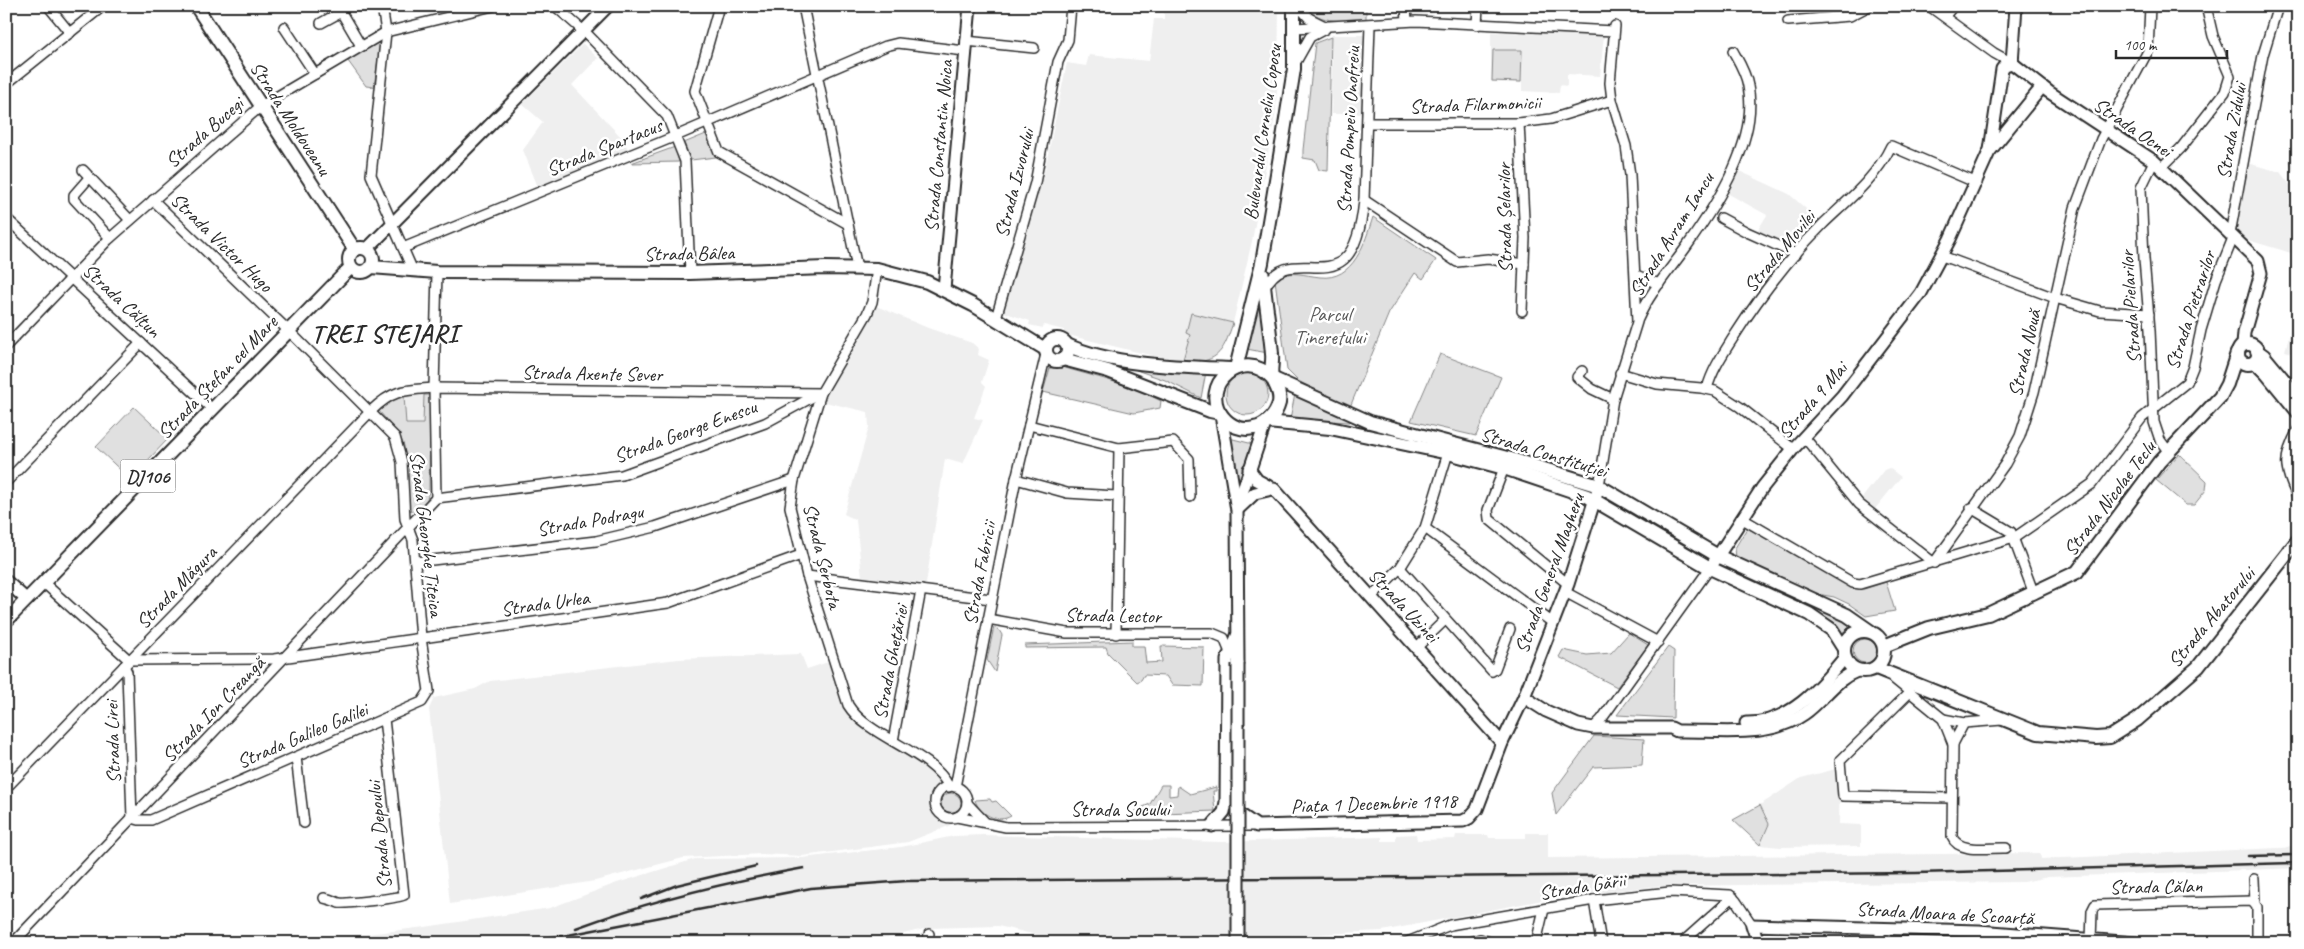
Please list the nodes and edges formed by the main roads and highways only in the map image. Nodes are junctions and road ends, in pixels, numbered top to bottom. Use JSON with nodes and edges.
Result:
{"nodes":[{"id":1,"x":196,"y":6,"type":"edge"},
{"id":2,"x":1296,"y":6,"type":"edge"},
{"id":3,"x":361,"y":250,"type":"junction"},
{"id":4,"x":1262,"y":263,"type":"junction"},
{"id":5,"x":351,"y":267,"type":"junction"},
{"id":6,"x":372,"y":268,"type":"junction"},
{"id":7,"x":1067,"y":345,"type":"junction"},
{"id":8,"x":2240,"y":349,"type":"junction"},
{"id":9,"x":1050,"y":355,"type":"junction"},
{"id":10,"x":2256,"y":356,"type":"junction"},
{"id":11,"x":1234,"y":369,"type":"junction"},
{"id":12,"x":1273,"y":378,"type":"junction"},
{"id":13,"x":2298,"y":396,"type":"edge"},
{"id":14,"x":2298,"y":412,"type":"edge"},
{"id":15,"x":1221,"y":414,"type":"junction"},
{"id":16,"x":1266,"y":423,"type":"junction"},
{"id":17,"x":1507,"y":463,"type":"junction"},
{"id":18,"x":2298,"y":540,"type":"edge"},
{"id":19,"x":6,"y":621,"type":"edge"},
{"id":20,"x":1870,"y":631,"type":"junction"},
{"id":21,"x":1884,"y":646,"type":"junction"},
{"id":22,"x":1844,"y":653,"type":"junction"},
{"id":23,"x":1882,"y":670,"type":"junction"}],
"edges":[{"from":1,"to":3,"type":"main road","name":"Strada Moldoveanu"},
{"from":2,"to":4,"type":"main road","name":"Bulevardul Corneliu Coposu"},
{"from":3,"to":5,"type":"main road"},
{"from":3,"to":6,"type":"main road"},
{"from":4,"to":11,"type":"main road","name":"Bulevardul Corneliu Coposu"},
{"from":4,"to":12,"type":"main road","name":"Bulevardul Corneliu Coposu"},
{"from":5,"to":6,"type":"main road"},
{"from":5,"to":19,"type":"main road","name":"Strada Ștefan cel Mare","number":"DJ106"},
{"from":6,"to":9,"type":"main road","name":"Strada Bâlea"},
{"from":7,"to":9,"type":"main road"},
{"from":7,"to":9,"type":"main road"},
{"from":7,"to":11,"type":"main road"},
{"from":8,"to":10,"type":"main road"},
{"from":8,"to":10,"type":"main road"},
{"from":8,"to":21,"type":"main road","name":"Strada Nicolae Teclu"},
{"from":9,"to":15,"type":"main road"},
{"from":10,"to":13,"type":"main road"},
{"from":10,"to":14,"type":"main road"},
{"from":11,"to":12,"type":"main road"},
{"from":11,"to":15,"type":"main road","name":"Bulevardul Corneliu Coposu"},
{"from":12,"to":16,"type":"main road","name":"Bulevardul Corneliu Coposu"},
{"from":12,"to":17,"type":"main road","name":"Strada Constituției"},
{"from":15,"to":16,"type":"main road"},
{"from":16,"to":17,"type":"main road","name":"Strada Constituției"},
{"from":17,"to":20,"type":"main road","name":"Strada Constituției"},
{"from":17,"to":22,"type":"main road","name":"Strada Constituției"},
{"from":18,"to":23,"type":"main road","name":"Strada Abatorului"},
{"from":20,"to":21,"type":"main road"},
{"from":20,"to":22,"type":"main road"},
{"from":21,"to":23,"type":"main road"},
{"from":22,"to":23,"type":"main road"}]}
